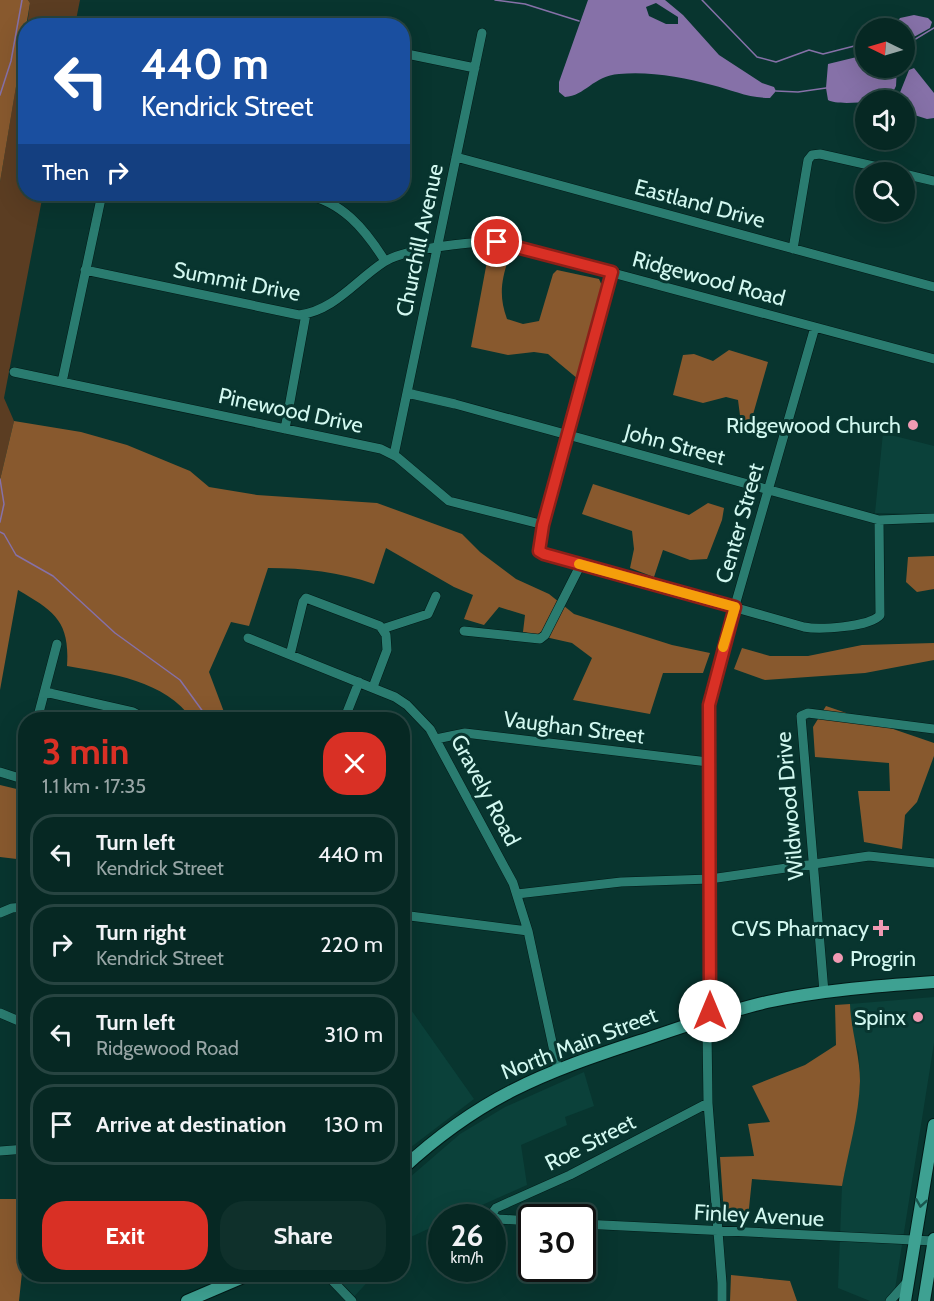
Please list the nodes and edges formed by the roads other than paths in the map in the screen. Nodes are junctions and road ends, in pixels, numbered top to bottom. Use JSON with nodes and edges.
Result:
{"nodes":[{"id":1,"x":482,"y":33,"type":"dead end"},
{"id":2,"x":410,"y":55,"type":"edge"},
{"id":3,"x":475,"y":68,"type":"junction"},
{"id":4,"x":456,"y":157,"type":"junction"},
{"id":5,"x":856,"y":162,"type":"edge"},
{"id":6,"x":915,"y":177,"type":"edge"},
{"id":7,"x":934,"y":181,"type":"edge"},
{"id":8,"x":100,"y":201,"type":"edge"},
{"id":9,"x":335,"y":201,"type":"edge"},
{"id":10,"x":437,"y":248,"type":"junction"},
{"id":11,"x":793,"y":249,"type":"junction"},
{"id":12,"x":385,"y":261,"type":"junction"},
{"id":13,"x":85,"y":270,"type":"junction"},
{"id":14,"x":612,"y":272,"type":"junction"},
{"id":15,"x":934,"y":287,"type":"edge"},
{"id":16,"x":306,"y":314,"type":"junction"},
{"id":17,"x":815,"y":327,"type":"junction"},
{"id":18,"x":934,"y":359,"type":"edge"},
{"id":19,"x":14,"y":372,"type":"dead end"},
{"id":20,"x":62,"y":382,"type":"junction"},
{"id":21,"x":407,"y":393,"type":"junction"},
{"id":22,"x":285,"y":429,"type":"junction"},
{"id":23,"x":568,"y":434,"type":"junction"},
{"id":24,"x":394,"y":455,"type":"junction"},
{"id":25,"x":768,"y":490,"type":"junction"},
{"id":26,"x":934,"y":518,"type":"edge"},
{"id":27,"x":879,"y":520,"type":"junction"},
{"id":28,"x":543,"y":525,"type":"junction"},
{"id":29,"x":581,"y":564,"type":"junction"},
{"id":30,"x":436,"y":596,"type":"dead end"},
{"id":31,"x":735,"y":607,"type":"junction"},
{"id":32,"x":382,"y":629,"type":"junction"},
{"id":33,"x":464,"y":631,"type":"dead end"},
{"id":34,"x":248,"y":638,"type":"dead end"},
{"id":35,"x":57,"y":644,"type":"dead end"},
{"id":36,"x":290,"y":655,"type":"junction"},
{"id":37,"x":359,"y":682,"type":"junction"},
{"id":38,"x":373,"y":687,"type":"junction"},
{"id":39,"x":45,"y":692,"type":"junction"},
{"id":40,"x":39,"y":712,"type":"edge"},
{"id":41,"x":133,"y":712,"type":"edge"},
{"id":42,"x":347,"y":712,"type":"edge"},
{"id":43,"x":934,"y":729,"type":"edge"},
{"id":44,"x":436,"y":739,"type":"junction"},
{"id":45,"x":708,"y":762,"type":"junction"},
{"id":46,"x":0,"y":772,"type":"edge"},
{"id":47,"x":18,"y":777,"type":"edge"},
{"id":48,"x":813,"y":862,"type":"junction"},
{"id":49,"x":934,"y":863,"type":"edge"},
{"id":50,"x":710,"y":879,"type":"junction"},
{"id":51,"x":518,"y":894,"type":"junction"},
{"id":52,"x":18,"y":908,"type":"edge"},
{"id":53,"x":0,"y":913,"type":"edge"},
{"id":54,"x":410,"y":916,"type":"edge"},
{"id":55,"x":528,"y":931,"type":"junction"},
{"id":56,"x":934,"y":982,"type":"edge"},
{"id":57,"x":824,"y":992,"type":"junction"},
{"id":58,"x":0,"y":1013,"type":"edge"},
{"id":59,"x":708,"y":1018,"type":"junction"},
{"id":60,"x":18,"y":1021,"type":"edge"},
{"id":61,"x":558,"y":1070,"type":"junction"},
{"id":62,"x":708,"y":1103,"type":"junction"},
{"id":63,"x":934,"y":1125,"type":"edge"},
{"id":64,"x":18,"y":1150,"type":"edge"},
{"id":65,"x":0,"y":1151,"type":"edge"},
{"id":66,"x":410,"y":1162,"type":"edge"},
{"id":67,"x":518,"y":1220,"type":"edge"},
{"id":68,"x":596,"y":1225,"type":"edge"},
{"id":69,"x":718,"y":1233,"type":"junction"},
{"id":70,"x":934,"y":1240,"type":"edge"},
{"id":71,"x":915,"y":1241,"type":"junction"},
{"id":72,"x":909,"y":1279,"type":"junction"},
{"id":73,"x":232,"y":1282,"type":"edge"},
{"id":74,"x":334,"y":1282,"type":"edge"},
{"id":75,"x":187,"y":1301,"type":"edge"},
{"id":76,"x":352,"y":1301,"type":"edge"},
{"id":77,"x":722,"y":1301,"type":"edge"},
{"id":78,"x":890,"y":1301,"type":"edge"},
{"id":79,"x":905,"y":1301,"type":"edge"},
{"id":80,"x":924,"y":1301,"type":"edge"}],
"edges":[{"from":1,"to":3,"type":"street","name":"Churchill Avenue"},
{"from":2,"to":3,"type":"street"},
{"from":3,"to":4,"type":"street","name":"Churchill Avenue"},
{"from":4,"to":10,"type":"street","name":"Churchill Avenue"},
{"from":4,"to":11,"type":"street","name":"Eastland Drive"},
{"from":5,"to":11,"type":"street"},
{"from":6,"to":7,"type":"street"},
{"from":8,"to":13,"type":"street"},
{"from":9,"to":12,"type":"street"},
{"from":10,"to":12,"type":"street","name":"Summit Drive"},
{"from":10,"to":14,"type":"street","name":"Ridgewood Road"},
{"from":10,"to":21,"type":"street","name":"Churchill Avenue"},
{"from":11,"to":15,"type":"street","name":"Eastland Drive"},
{"from":12,"to":16,"type":"street","name":"Summit Drive"},
{"from":13,"to":16,"type":"street","name":"Summit Drive"},
{"from":13,"to":20,"type":"street"},
{"from":14,"to":17,"type":"street","name":"Ridgewood Road"},
{"from":14,"to":23,"type":"street"},
{"from":16,"to":22,"type":"street"},
{"from":17,"to":18,"type":"street","name":"Ridgewood Road"},
{"from":17,"to":25,"type":"street","name":"Center Street"},
{"from":19,"to":20,"type":"street","name":"Pinewood Drive"},
{"from":20,"to":22,"type":"street","name":"Pinewood Drive"},
{"from":21,"to":23,"type":"street","name":"John Street"},
{"from":21,"to":24,"type":"street","name":"Churchill Avenue"},
{"from":22,"to":24,"type":"street","name":"Pinewood Drive"},
{"from":23,"to":25,"type":"street","name":"John Street"},
{"from":23,"to":28,"type":"street"},
{"from":24,"to":28,"type":"street","name":"Pinewood Drive"},
{"from":25,"to":27,"type":"street","name":"John Street"},
{"from":25,"to":31,"type":"street","name":"Center Street"},
{"from":26,"to":27,"type":"street","name":"John Street"},
{"from":27,"to":31,"type":"street"},
{"from":28,"to":29,"type":"street"},
{"from":29,"to":31,"type":"street"},
{"from":29,"to":33,"type":"street"},
{"from":30,"to":32,"type":"street"},
{"from":31,"to":45,"type":"street","name":"Center Street"},
{"from":32,"to":36,"type":"street"},
{"from":32,"to":38,"type":"street"},
{"from":34,"to":36,"type":"street","name":"Gravely Road"},
{"from":35,"to":39,"type":"street"},
{"from":36,"to":37,"type":"street","name":"Gravely Road"},
{"from":37,"to":38,"type":"street","name":"Gravely Road"},
{"from":37,"to":42,"type":"street"},
{"from":38,"to":44,"type":"street","name":"Gravely Road"},
{"from":39,"to":40,"type":"street"},
{"from":39,"to":41,"type":"street"},
{"from":43,"to":48,"type":"street","name":"Wildwood Drive"},
{"from":44,"to":45,"type":"street","name":"Vaughan Street"},
{"from":44,"to":51,"type":"street","name":"Gravely Road"},
{"from":45,"to":50,"type":"street","name":"Center Street"},
{"from":46,"to":47,"type":"street"},
{"from":48,"to":49,"type":"street"},
{"from":48,"to":50,"type":"street"},
{"from":48,"to":57,"type":"street","name":"Wildwood Drive"},
{"from":50,"to":51,"type":"street"},
{"from":50,"to":59,"type":"street","name":"Center Street"},
{"from":51,"to":55,"type":"street","name":"Gravely Road"},
{"from":52,"to":53,"type":"street"},
{"from":54,"to":55,"type":"street"},
{"from":55,"to":61,"type":"street","name":"Gravely Road"},
{"from":56,"to":57,"type":"main road","name":"North Main Street"},
{"from":57,"to":59,"type":"main road","name":"North Main Street"},
{"from":58,"to":60,"type":"street"},
{"from":59,"to":61,"type":"main road","name":"North Main Street"},
{"from":59,"to":62,"type":"street","name":"Center Street"},
{"from":61,"to":66,"type":"main road","name":"North Main Street"},
{"from":62,"to":67,"type":"street","name":"Roe Street"},
{"from":62,"to":69,"type":"street","name":"Center Street"},
{"from":63,"to":71,"type":"main road","one_way":true},
{"from":64,"to":65,"type":"street"},
{"from":68,"to":69,"type":"street","name":"Finley Avenue"},
{"from":69,"to":71,"type":"street","name":"Finley Avenue"},
{"from":69,"to":77,"type":"street","name":"Center Street"},
{"from":70,"to":71,"type":"street","name":"Finley Avenue"},
{"from":70,"to":80,"type":"main road"},
{"from":71,"to":72,"type":"main road"},
{"from":72,"to":78,"type":"street"},
{"from":72,"to":79,"type":"main road"},
{"from":73,"to":75,"type":"main road"},
{"from":74,"to":76,"type":"street"}]}
